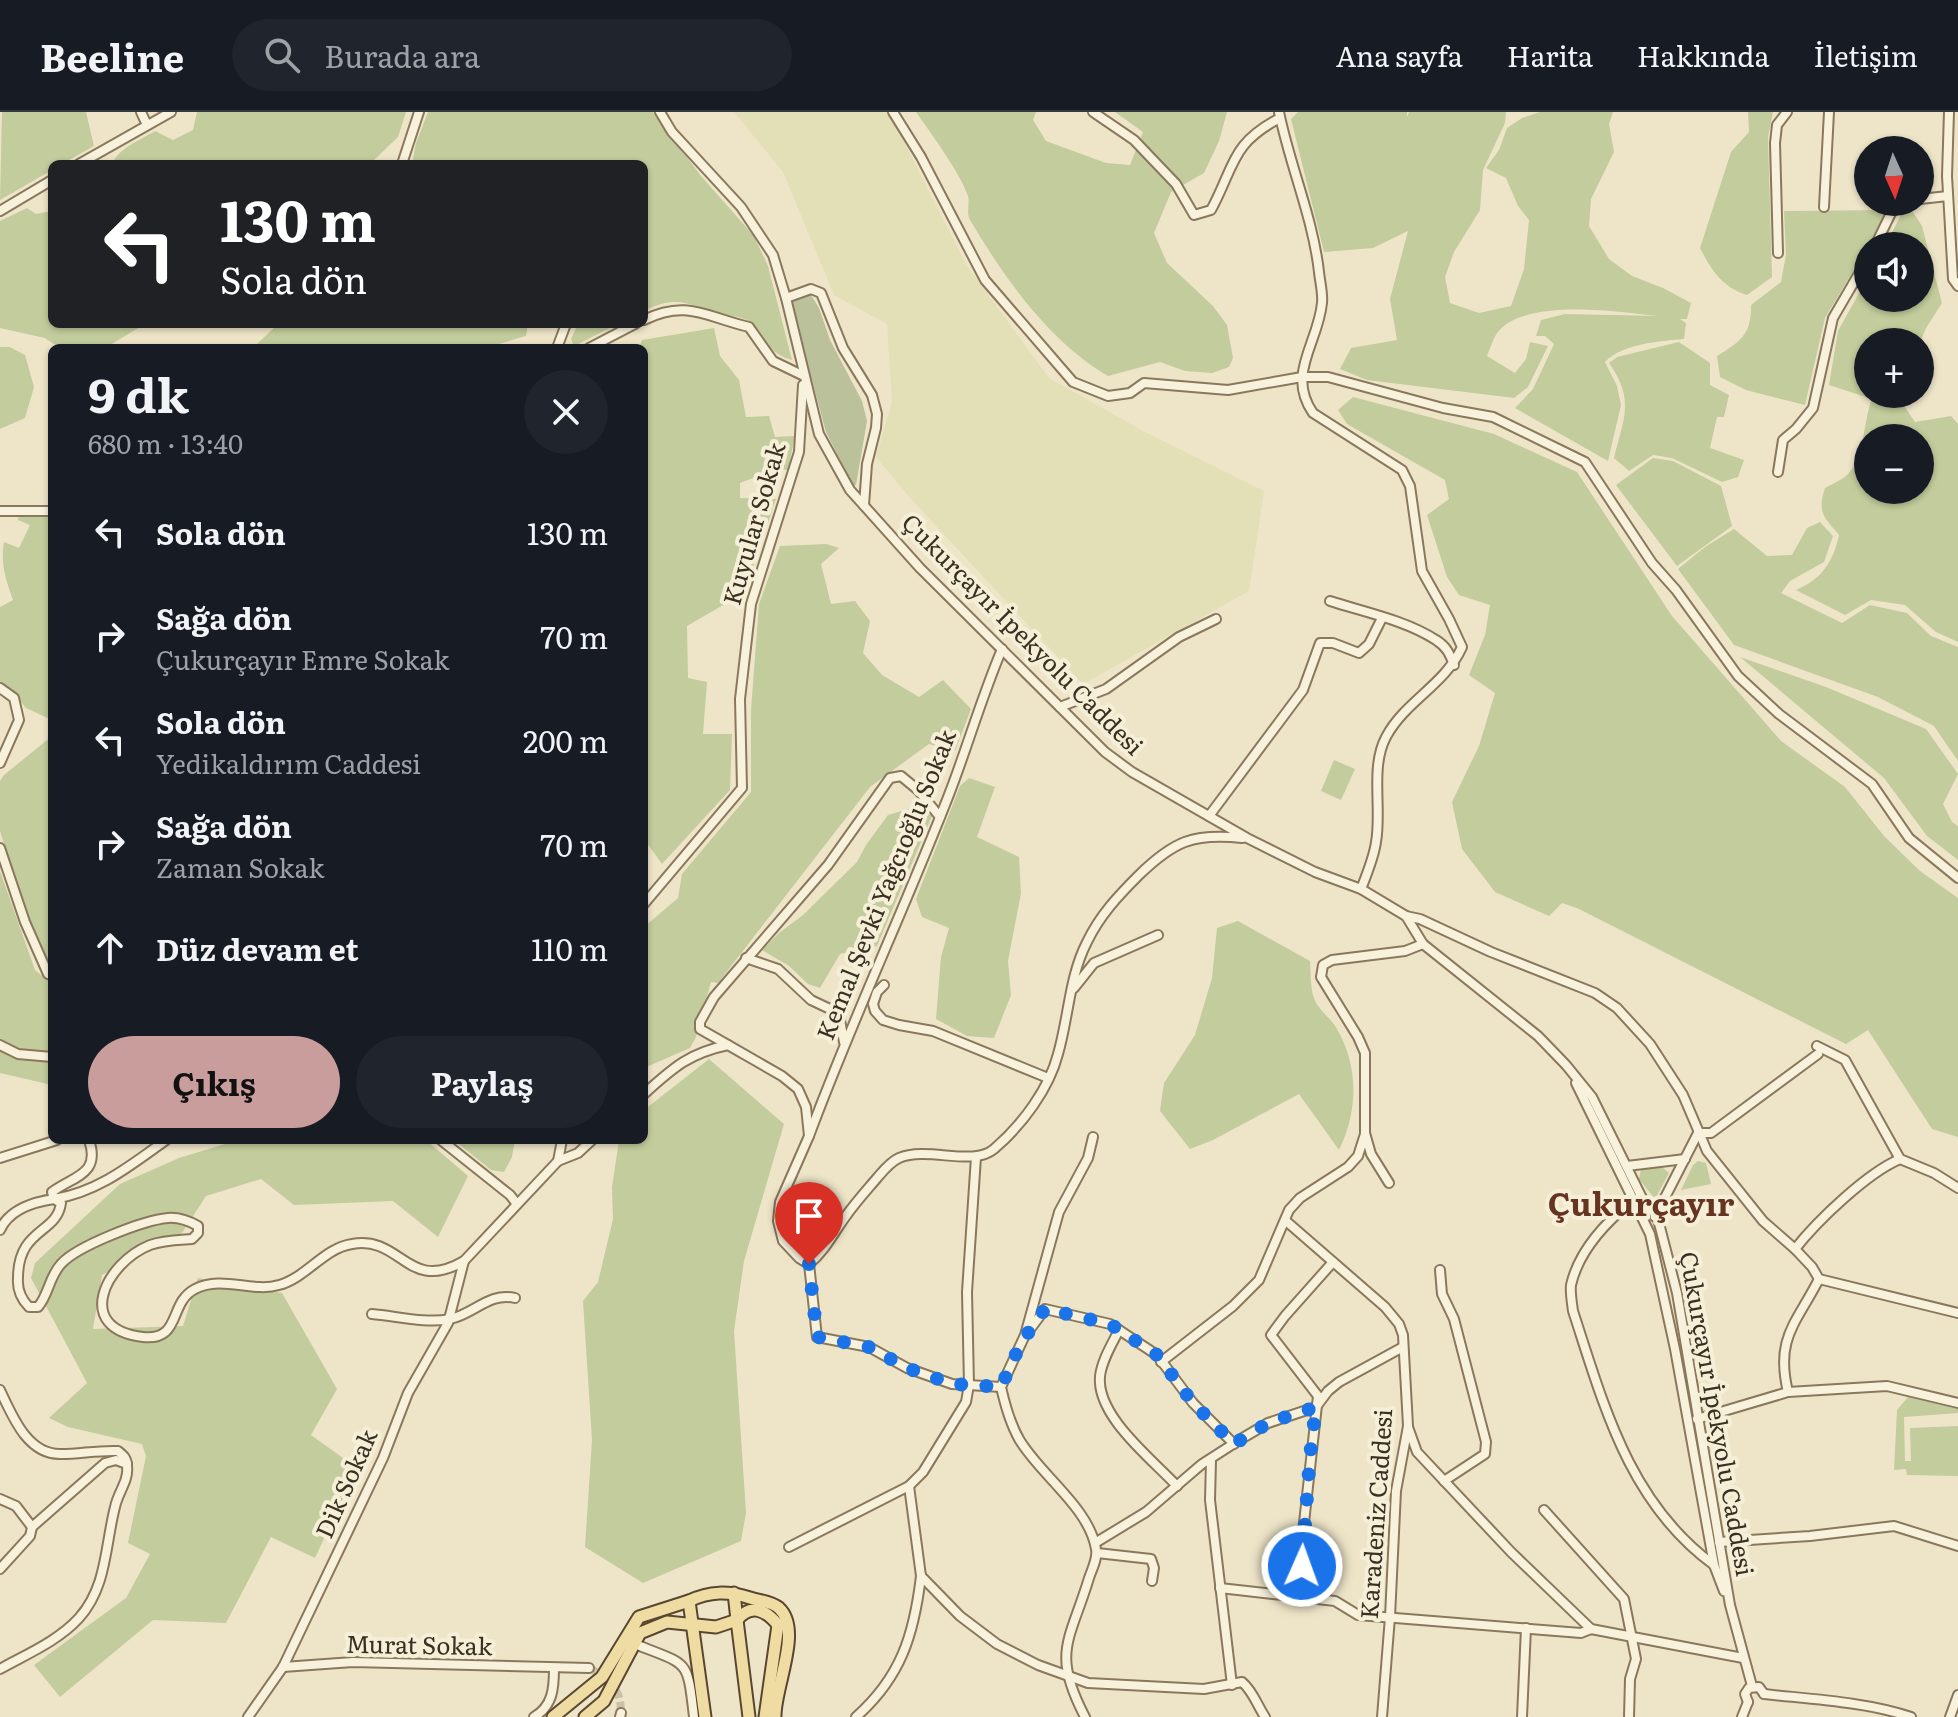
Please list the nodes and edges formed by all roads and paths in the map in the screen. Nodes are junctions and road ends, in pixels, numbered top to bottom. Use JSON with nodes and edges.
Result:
{"nodes":[{"id":1,"x":141,"y":112,"type":"edge"},
{"id":2,"x":171,"y":112,"type":"edge"},
{"id":3,"x":419,"y":112,"type":"edge"},
{"id":4,"x":660,"y":112,"type":"edge"},
{"id":5,"x":893,"y":112,"type":"edge"},
{"id":6,"x":1093,"y":112,"type":"edge"},
{"id":7,"x":1787,"y":112,"type":"edge"},
{"id":8,"x":1829,"y":112,"type":"edge"},
{"id":9,"x":1949,"y":112,"type":"edge"},
{"id":10,"x":1279,"y":115,"type":"edge"},
{"id":11,"x":147,"y":125,"type":"junction"},
{"id":12,"x":86,"y":160,"type":"edge"},
{"id":13,"x":403,"y":160,"type":"edge"},
{"id":14,"x":48,"y":182,"type":"edge"},
{"id":15,"x":1948,"y":196,"type":"junction"},
{"id":16,"x":1934,"y":198,"type":"edge"},
{"id":17,"x":1824,"y":207,"type":"dead end"},
{"id":18,"x":0,"y":211,"type":"edge"},
{"id":19,"x":1778,"y":253,"type":"dead end"},
{"id":20,"x":1854,"y":282,"type":"edge"},
{"id":21,"x":1958,"y":286,"type":"edge"},
{"id":22,"x":786,"y":298,"type":"junction"},
{"id":23,"x":648,"y":318,"type":"edge"},
{"id":24,"x":627,"y":328,"type":"edge"},
{"id":25,"x":597,"y":344,"type":"edge"},
{"id":26,"x":804,"y":376,"type":"junction"},
{"id":27,"x":1302,"y":377,"type":"junction"},
{"id":28,"x":1778,"y":472,"type":"dead end"},
{"id":29,"x":864,"y":505,"type":"junction"},
{"id":30,"x":0,"y":511,"type":"edge"},
{"id":31,"x":48,"y":511,"type":"edge"},
{"id":32,"x":1330,"y":601,"type":"dead end"},
{"id":33,"x":1382,"y":618,"type":"junction"},
{"id":34,"x":1216,"y":619,"type":"dead end"},
{"id":35,"x":1002,"y":649,"type":"junction"},
{"id":36,"x":1454,"y":665,"type":"junction"},
{"id":37,"x":0,"y":688,"type":"edge"},
{"id":38,"x":1060,"y":707,"type":"junction"},
{"id":39,"x":0,"y":763,"type":"edge"},
{"id":40,"x":1209,"y":816,"type":"junction"},
{"id":41,"x":940,"y":817,"type":"junction"},
{"id":42,"x":1247,"y":838,"type":"junction"},
{"id":43,"x":0,"y":848,"type":"edge"},
{"id":44,"x":1958,"y":878,"type":"edge"},
{"id":45,"x":1361,"y":889,"type":"junction"},
{"id":46,"x":648,"y":899,"type":"edge"},
{"id":47,"x":1406,"y":916,"type":"junction"},
{"id":48,"x":1158,"y":935,"type":"dead end"},
{"id":49,"x":1423,"y":944,"type":"junction"},
{"id":50,"x":746,"y":958,"type":"junction"},
{"id":51,"x":48,"y":974,"type":"edge"},
{"id":52,"x":884,"y":985,"type":"dead end"},
{"id":53,"x":1068,"y":995,"type":"junction"},
{"id":54,"x":0,"y":1045,"type":"edge"},
{"id":55,"x":728,"y":1045,"type":"junction"},
{"id":56,"x":845,"y":1047,"type":"junction"},
{"id":57,"x":48,"y":1057,"type":"edge"},
{"id":58,"x":1566,"y":1065,"type":"junction"},
{"id":59,"x":1048,"y":1078,"type":"junction"},
{"id":60,"x":648,"y":1090,"type":"edge"},
{"id":61,"x":1365,"y":1133,"type":"junction"},
{"id":62,"x":1698,"y":1133,"type":"junction"},
{"id":63,"x":809,"y":1136,"type":"junction"},
{"id":64,"x":1093,"y":1137,"type":"dead end"},
{"id":65,"x":48,"y":1143,"type":"edge"},
{"id":66,"x":90,"y":1144,"type":"edge"},
{"id":67,"x":160,"y":1144,"type":"edge"},
{"id":68,"x":446,"y":1144,"type":"edge"},
{"id":69,"x":561,"y":1144,"type":"edge"},
{"id":70,"x":588,"y":1144,"type":"edge"},
{"id":71,"x":976,"y":1157,"type":"junction"},
{"id":72,"x":0,"y":1158,"type":"edge"},
{"id":73,"x":1685,"y":1159,"type":"junction"},
{"id":74,"x":1900,"y":1159,"type":"junction"},
{"id":75,"x":558,"y":1161,"type":"junction"},
{"id":76,"x":1627,"y":1166,"type":"junction"},
{"id":77,"x":1389,"y":1183,"type":"dead end"},
{"id":78,"x":1958,"y":1188,"type":"edge"},
{"id":79,"x":54,"y":1199,"type":"junction"},
{"id":80,"x":1632,"y":1201,"type":"junction"},
{"id":81,"x":517,"y":1204,"type":"junction"},
{"id":82,"x":1657,"y":1216,"type":"junction"},
{"id":83,"x":1286,"y":1221,"type":"junction"},
{"id":84,"x":1646,"y":1223,"type":"junction"},
{"id":85,"x":0,"y":1230,"type":"edge"},
{"id":86,"x":1795,"y":1249,"type":"junction"},
{"id":87,"x":464,"y":1261,"type":"junction"},
{"id":88,"x":1333,"y":1262,"type":"junction"},
{"id":89,"x":809,"y":1264,"type":"junction"},
{"id":90,"x":1440,"y":1270,"type":"dead end"},
{"id":91,"x":1819,"y":1279,"type":"junction"},
{"id":92,"x":515,"y":1298,"type":"dead end"},
{"id":93,"x":1958,"y":1313,"type":"edge"},
{"id":94,"x":372,"y":1314,"type":"dead end"},
{"id":95,"x":449,"y":1319,"type":"junction"},
{"id":96,"x":1119,"y":1330,"type":"junction"},
{"id":97,"x":1025,"y":1335,"type":"junction"},
{"id":98,"x":1403,"y":1347,"type":"junction"},
{"id":99,"x":1161,"y":1362,"type":"junction"},
{"id":100,"x":969,"y":1385,"type":"junction"},
{"id":101,"x":1001,"y":1387,"type":"junction"},
{"id":102,"x":0,"y":1390,"type":"edge"},
{"id":103,"x":1788,"y":1392,"type":"junction"},
{"id":104,"x":1958,"y":1403,"type":"edge"},
{"id":105,"x":1316,"y":1407,"type":"junction"},
{"id":106,"x":1699,"y":1419,"type":"junction"},
{"id":107,"x":1688,"y":1421,"type":"junction"},
{"id":108,"x":1408,"y":1426,"type":"junction"},
{"id":109,"x":1234,"y":1444,"type":"junction"},
{"id":110,"x":1211,"y":1460,"type":"junction"},
{"id":111,"x":127,"y":1464,"type":"junction"},
{"id":112,"x":1444,"y":1481,"type":"junction"},
{"id":113,"x":909,"y":1486,"type":"junction"},
{"id":114,"x":1177,"y":1486,"type":"junction"},
{"id":115,"x":0,"y":1499,"type":"edge"},
{"id":116,"x":1544,"y":1510,"type":"dead end"},
{"id":117,"x":32,"y":1527,"type":"junction"},
{"id":118,"x":1721,"y":1542,"type":"junction"},
{"id":119,"x":1095,"y":1543,"type":"junction"},
{"id":120,"x":1710,"y":1543,"type":"junction"},
{"id":121,"x":1958,"y":1546,"type":"edge"},
{"id":122,"x":789,"y":1547,"type":"dead end"},
{"id":123,"x":1097,"y":1553,"type":"junction"},
{"id":124,"x":1714,"y":1565,"type":"junction"},
{"id":125,"x":0,"y":1569,"type":"edge"},
{"id":126,"x":921,"y":1576,"type":"junction"},
{"id":127,"x":1152,"y":1581,"type":"dead end"},
{"id":128,"x":1220,"y":1588,"type":"junction"},
{"id":129,"x":734,"y":1593,"type":"junction"},
{"id":130,"x":1316,"y":1598,"type":"junction"},
{"id":131,"x":689,"y":1601,"type":"junction"},
{"id":132,"x":1730,"y":1605,"type":"junction"},
{"id":133,"x":1390,"y":1617,"type":"junction"},
{"id":134,"x":737,"y":1620,"type":"junction"},
{"id":135,"x":693,"y":1626,"type":"junction"},
{"id":136,"x":1526,"y":1628,"type":"junction"},
{"id":137,"x":1591,"y":1629,"type":"junction"},
{"id":138,"x":1632,"y":1636,"type":"junction"},
{"id":139,"x":635,"y":1644,"type":"junction"},
{"id":140,"x":1743,"y":1658,"type":"junction"},
{"id":141,"x":283,"y":1667,"type":"junction"},
{"id":142,"x":554,"y":1668,"type":"junction"},
{"id":143,"x":589,"y":1668,"type":"tunnel mouth"},
{"id":144,"x":0,"y":1669,"type":"edge"},
{"id":145,"x":1068,"y":1677,"type":"junction"},
{"id":146,"x":1232,"y":1685,"type":"junction"},
{"id":147,"x":1752,"y":1686,"type":"junction"},
{"id":148,"x":1764,"y":1694,"type":"junction"},
{"id":149,"x":1958,"y":1695,"type":"edge"},
{"id":150,"x":1748,"y":1702,"type":"junction"},
{"id":151,"x":1871,"y":1713,"type":"edge"},
{"id":152,"x":248,"y":1717,"type":"edge"},
{"id":153,"x":534,"y":1717,"type":"edge"},
{"id":154,"x":553,"y":1717,"type":"edge"},
{"id":155,"x":585,"y":1717,"type":"edge"},
{"id":156,"x":694,"y":1717,"type":"edge"},
{"id":157,"x":705,"y":1717,"type":"edge"},
{"id":158,"x":749,"y":1717,"type":"edge"},
{"id":159,"x":765,"y":1717,"type":"edge"},
{"id":160,"x":775,"y":1717,"type":"edge"},
{"id":161,"x":856,"y":1717,"type":"edge"},
{"id":162,"x":1085,"y":1717,"type":"edge"},
{"id":163,"x":1265,"y":1717,"type":"edge"},
{"id":164,"x":1382,"y":1717,"type":"edge"},
{"id":165,"x":1522,"y":1717,"type":"edge"},
{"id":166,"x":1629,"y":1717,"type":"edge"},
{"id":167,"x":1742,"y":1717,"type":"edge"},
{"id":168,"x":1911,"y":1717,"type":"edge"},
{"id":169,"x":1950,"y":1717,"type":"edge"}],
"edges":[{"from":1,"to":11,"type":"street"},
{"from":2,"to":11,"type":"street"},
{"from":3,"to":13,"type":"street"},
{"from":4,"to":22,"type":"street","name":"Çukurçayır İpekyolu Caddesi"},
{"from":5,"to":27,"type":"street"},
{"from":6,"to":10,"type":"street"},
{"from":7,"to":19,"type":"street"},
{"from":8,"to":17,"type":"street"},
{"from":9,"to":15,"type":"street"},
{"from":10,"to":27,"type":"street"},
{"from":11,"to":12,"type":"street"},
{"from":14,"to":18,"type":"street"},
{"from":15,"to":16,"type":"street"},
{"from":15,"to":21,"type":"street"},
{"from":20,"to":28,"type":"street"},
{"from":22,"to":26,"type":"street","name":"Çukurçayır İpekyolu Caddesi"},
{"from":22,"to":29,"type":"street"},
{"from":23,"to":26,"type":"street"},
{"from":24,"to":25,"type":"street"},
{"from":26,"to":29,"type":"street","name":"Çukurçayır İpekyolu Caddesi"},
{"from":26,"to":46,"type":"street","name":"Kuyular Sokak"},
{"from":27,"to":36,"type":"street"},
{"from":27,"to":44,"type":"street"},
{"from":29,"to":35,"type":"street","name":"Çukurçayır İpekyolu Caddesi"},
{"from":30,"to":31,"type":"street"},
{"from":32,"to":33,"type":"street"},
{"from":33,"to":36,"type":"street"},
{"from":33,"to":40,"type":"street"},
{"from":34,"to":38,"type":"street"},
{"from":35,"to":38,"type":"street","name":"Çukurçayır İpekyolu Caddesi"},
{"from":35,"to":41,"type":"street","name":"Kemal Şevki Yağcıoğlu Sokak"},
{"from":36,"to":45,"type":"street"},
{"from":37,"to":39,"type":"street"},
{"from":38,"to":40,"type":"street","name":"Çukurçayır İpekyolu Caddesi"},
{"from":40,"to":42,"type":"street","name":"Çukurçayır İpekyolu Caddesi"},
{"from":41,"to":50,"type":"street"},
{"from":41,"to":56,"type":"street","name":"Kemal Şevki Yağcıoğlu Sokak"},
{"from":42,"to":45,"type":"street","name":"Çukurçayır İpekyolu Caddesi"},
{"from":42,"to":53,"type":"street"},
{"from":43,"to":51,"type":"street"},
{"from":45,"to":47,"type":"street","name":"Çukurçayır İpekyolu Caddesi"},
{"from":47,"to":49,"type":"street","name":"Çukurçayır İpekyolu Caddesi"},
{"from":47,"to":62,"type":"street"},
{"from":48,"to":53,"type":"street"},
{"from":49,"to":58,"type":"street","name":"Çukurçayır İpekyolu Caddesi"},
{"from":49,"to":61,"type":"street"},
{"from":50,"to":55,"type":"street"},
{"from":50,"to":56,"type":"street"},
{"from":52,"to":59,"type":"street"},
{"from":53,"to":59,"type":"street"},
{"from":54,"to":57,"type":"street"},
{"from":55,"to":60,"type":"street"},
{"from":55,"to":63,"type":"street"},
{"from":56,"to":63,"type":"street","name":"Kemal Şevki Yağcıoğlu Sokak"},
{"from":58,"to":76,"type":"street","name":"Çukurçayır İpekyolu Caddesi"},
{"from":58,"to":80,"type":"street","name":"Çukurçayır İpekyolu Caddesi"},
{"from":59,"to":71,"type":"street"},
{"from":61,"to":77,"type":"street"},
{"from":61,"to":83,"type":"street"},
{"from":62,"to":73,"type":"street"},
{"from":62,"to":74,"type":"street"},
{"from":62,"to":86,"type":"street"},
{"from":63,"to":89,"type":"street","name":"Kemal Şevki Yağcıoğlu Sokak"},
{"from":64,"to":97,"type":"street"},
{"from":65,"to":72,"type":"street"},
{"from":66,"to":79,"type":"street"},
{"from":67,"to":79,"type":"street"},
{"from":68,"to":81,"type":"street"},
{"from":69,"to":75,"type":"street"},
{"from":70,"to":75,"type":"street"},
{"from":71,"to":89,"type":"street"},
{"from":71,"to":100,"type":"street"},
{"from":73,"to":76,"type":"street"},
{"from":73,"to":82,"type":"street"},
{"from":74,"to":78,"type":"street"},
{"from":74,"to":86,"type":"street"},
{"from":75,"to":81,"type":"street"},
{"from":76,"to":82,"type":"street","name":"Çukurçayır İpekyolu Caddesi"},
{"from":79,"to":85,"type":"street"},
{"from":79,"to":87,"type":"street"},
{"from":80,"to":84,"type":"street","name":"Çukurçayır İpekyolu Caddesi"},
{"from":80,"to":124,"type":"street"},
{"from":81,"to":87,"type":"street"},
{"from":82,"to":84,"type":"street"},
{"from":82,"to":106,"type":"street","name":"Çukurçayır İpekyolu Caddesi"},
{"from":83,"to":88,"type":"street","name":"Karadeniz Caddesi"},
{"from":83,"to":99,"type":"street"},
{"from":84,"to":107,"type":"street","name":"Çukurçayır İpekyolu Caddesi"},
{"from":86,"to":91,"type":"street"},
{"from":87,"to":95,"type":"street","name":"Dik Sokak"},
{"from":88,"to":98,"type":"street","name":"Karadeniz Caddesi"},
{"from":88,"to":105,"type":"street"},
{"from":89,"to":100,"type":"street"},
{"from":90,"to":112,"type":"street"},
{"from":91,"to":93,"type":"street"},
{"from":91,"to":103,"type":"street"},
{"from":92,"to":95,"type":"street"},
{"from":94,"to":95,"type":"street"},
{"from":95,"to":141,"type":"street","name":"Dik Sokak"},
{"from":96,"to":97,"type":"street"},
{"from":96,"to":99,"type":"street"},
{"from":96,"to":114,"type":"street"},
{"from":97,"to":101,"type":"street"},
{"from":98,"to":105,"type":"street"},
{"from":98,"to":108,"type":"street","name":"Karadeniz Caddesi"},
{"from":99,"to":109,"type":"street"},
{"from":100,"to":101,"type":"street"},
{"from":100,"to":113,"type":"street"},
{"from":101,"to":119,"type":"street"},
{"from":102,"to":111,"type":"street"},
{"from":103,"to":104,"type":"street"},
{"from":103,"to":106,"type":"street"},
{"from":105,"to":109,"type":"street"},
{"from":105,"to":130,"type":"street"},
{"from":106,"to":107,"type":"street"},
{"from":106,"to":118,"type":"street","name":"Çukurçayır İpekyolu Caddesi"},
{"from":107,"to":120,"type":"street","name":"Çukurçayır İpekyolu Caddesi"},
{"from":108,"to":112,"type":"street"},
{"from":108,"to":133,"type":"street","name":"Karadeniz Caddesi"},
{"from":109,"to":110,"type":"street"},
{"from":110,"to":114,"type":"street"},
{"from":110,"to":128,"type":"street"},
{"from":111,"to":117,"type":"street"},
{"from":111,"to":144,"type":"street"},
{"from":112,"to":137,"type":"street"},
{"from":113,"to":122,"type":"street"},
{"from":113,"to":126,"type":"street"},
{"from":114,"to":119,"type":"street"},
{"from":115,"to":117,"type":"street"},
{"from":116,"to":138,"type":"street"},
{"from":117,"to":125,"type":"street"},
{"from":118,"to":120,"type":"street"},
{"from":118,"to":121,"type":"street"},
{"from":118,"to":132,"type":"street","name":"Çukurçayır İpekyolu Caddesi"},
{"from":119,"to":123,"type":"street"},
{"from":120,"to":124,"type":"street","name":"Çukurçayır İpekyolu Caddesi"},
{"from":123,"to":127,"type":"street"},
{"from":123,"to":145,"type":"street"},
{"from":124,"to":132,"type":"street","name":"Çukurçayır İpekyolu Caddesi"},
{"from":126,"to":145,"type":"street"},
{"from":126,"to":161,"type":"street"},
{"from":128,"to":130,"type":"street"},
{"from":128,"to":146,"type":"street"},
{"from":129,"to":131,"type":"main road"},
{"from":129,"to":134,"type":"main road"},
{"from":129,"to":160,"type":"main road"},
{"from":130,"to":133,"type":"street"},
{"from":131,"to":135,"type":"main road"},
{"from":131,"to":154,"type":"main road"},
{"from":132,"to":140,"type":"street","name":"Çukurçayır İpekyolu Caddesi"},
{"from":133,"to":136,"type":"street"},
{"from":133,"to":164,"type":"street","name":"Karadeniz Caddesi"},
{"from":134,"to":135,"type":"main road"},
{"from":134,"to":158,"type":"main road"},
{"from":134,"to":159,"type":"main road"},
{"from":135,"to":139,"type":"main road"},
{"from":135,"to":157,"type":"main road"},
{"from":136,"to":137,"type":"street"},
{"from":136,"to":165,"type":"street"},
{"from":137,"to":138,"type":"street"},
{"from":138,"to":140,"type":"street"},
{"from":138,"to":166,"type":"street"},
{"from":139,"to":155,"type":"main road"},
{"from":139,"to":156,"type":"street"},
{"from":140,"to":147,"type":"street","name":"Çukurçayır İpekyolu Caddesi"},
{"from":141,"to":142,"type":"street","name":"Murat Sokak"},
{"from":141,"to":152,"type":"street","name":"Dik Sokak"},
{"from":142,"to":143,"type":"street","name":"Murat Sokak"},
{"from":142,"to":153,"type":"street"},
{"from":145,"to":146,"type":"street"},
{"from":145,"to":162,"type":"street"},
{"from":146,"to":163,"type":"street"},
{"from":147,"to":148,"type":"street"},
{"from":147,"to":150,"type":"street"},
{"from":148,"to":150,"type":"street"},
{"from":148,"to":151,"type":"street"},
{"from":149,"to":169,"type":"street"},
{"from":150,"to":167,"type":"street"},
{"from":151,"to":168,"type":"street"}]}
